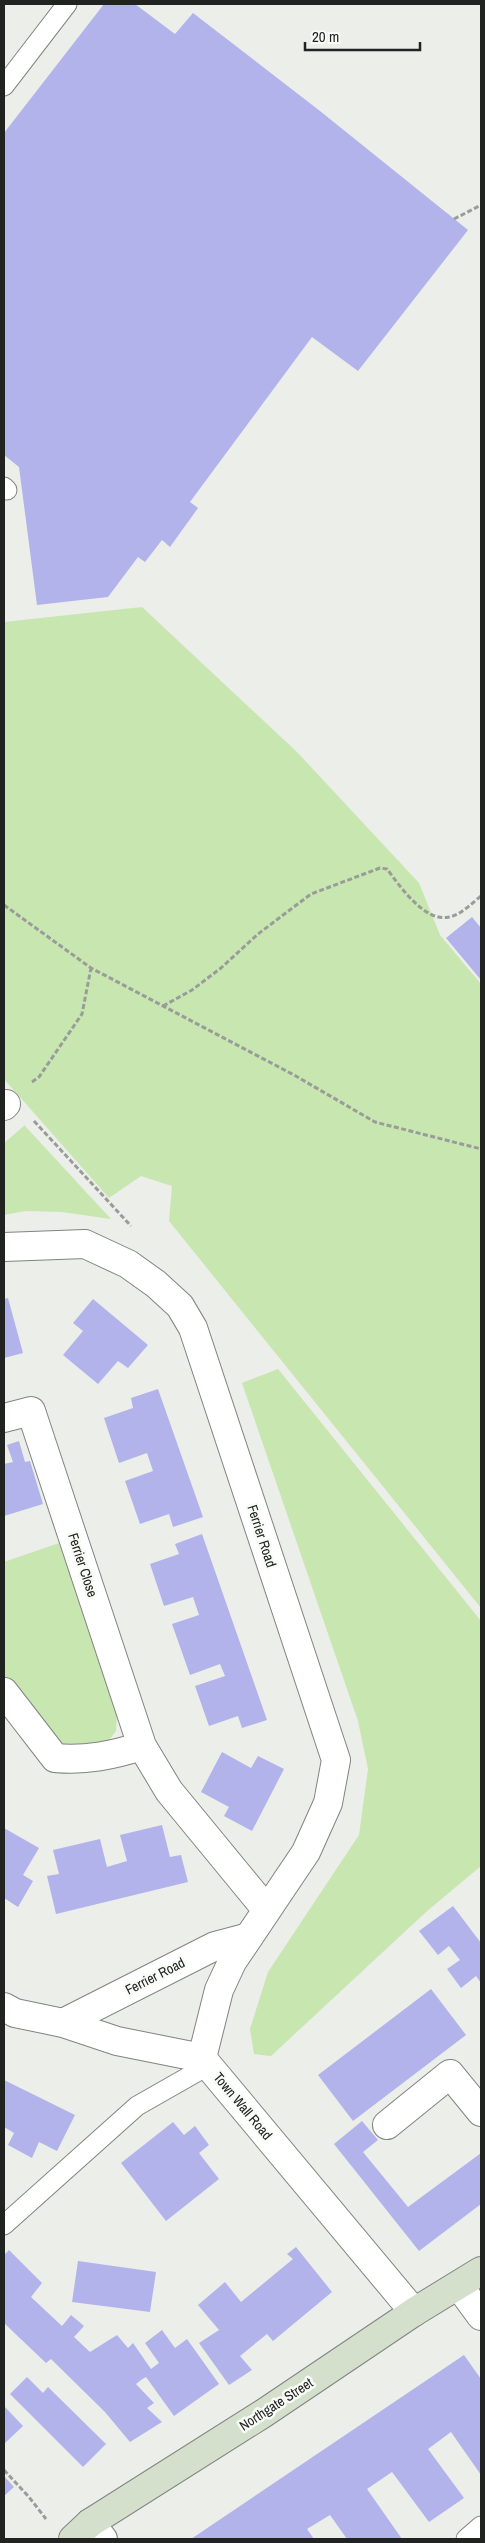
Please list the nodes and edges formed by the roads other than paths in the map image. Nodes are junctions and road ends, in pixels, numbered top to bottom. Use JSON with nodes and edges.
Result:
{"nodes":[{"id":1,"x":67,"y":4,"type":"edge"},
{"id":2,"x":4,"y":86,"type":"edge"},
{"id":3,"x":6,"y":1246,"type":"edge"},
{"id":4,"x":4,"y":1418,"type":"edge"},
{"id":5,"x":4,"y":1692,"type":"edge"},
{"id":6,"x":142,"y":1746,"type":"junction"},
{"id":7,"x":266,"y":1909,"type":"junction"},
{"id":8,"x":249,"y":1937,"type":"junction"},
{"id":9,"x":4,"y":2007,"type":"edge"},
{"id":10,"x":63,"y":2023,"type":"junction"},
{"id":11,"x":205,"y":2062,"type":"junction"},
{"id":12,"x":481,"y":2112,"type":"edge"},
{"id":13,"x":387,"y":2125,"type":"dead end"},
{"id":14,"x":4,"y":2225,"type":"edge"},
{"id":15,"x":481,"y":2271,"type":"edge"},
{"id":16,"x":459,"y":2286,"type":"junction"},
{"id":17,"x":414,"y":2312,"type":"junction"},
{"id":18,"x":481,"y":2316,"type":"edge"},
{"id":19,"x":481,"y":2526,"type":"edge"},
{"id":20,"x":89,"y":2534,"type":"edge"},
{"id":21,"x":466,"y":2539,"type":"edge"}],
"edges":[{"from":1,"to":2,"type":"lane"},
{"from":3,"to":7,"type":"street","name":"Ferrier Road"},
{"from":4,"to":6,"type":"street","name":"Ferrier Close"},
{"from":5,"to":6,"type":"street"},
{"from":6,"to":7,"type":"street","name":"Ferrier Close"},
{"from":7,"to":8,"type":"street","name":"Ferrier Road"},
{"from":8,"to":10,"type":"street","name":"Ferrier Road"},
{"from":8,"to":11,"type":"street","name":"Ferrier Road"},
{"from":9,"to":10,"type":"street"},
{"from":10,"to":11,"type":"street"},
{"from":11,"to":14,"type":"lane"},
{"from":11,"to":17,"type":"street","name":"Town Wall Road"},
{"from":12,"to":13,"type":"street"},
{"from":15,"to":16,"type":"street","name":"Northgate Street"},
{"from":16,"to":17,"type":"street","name":"Northgate Street"},
{"from":16,"to":18,"type":"street"},
{"from":17,"to":20,"type":"street","name":"Northgate Street"},
{"from":19,"to":21,"type":"lane"}]}
